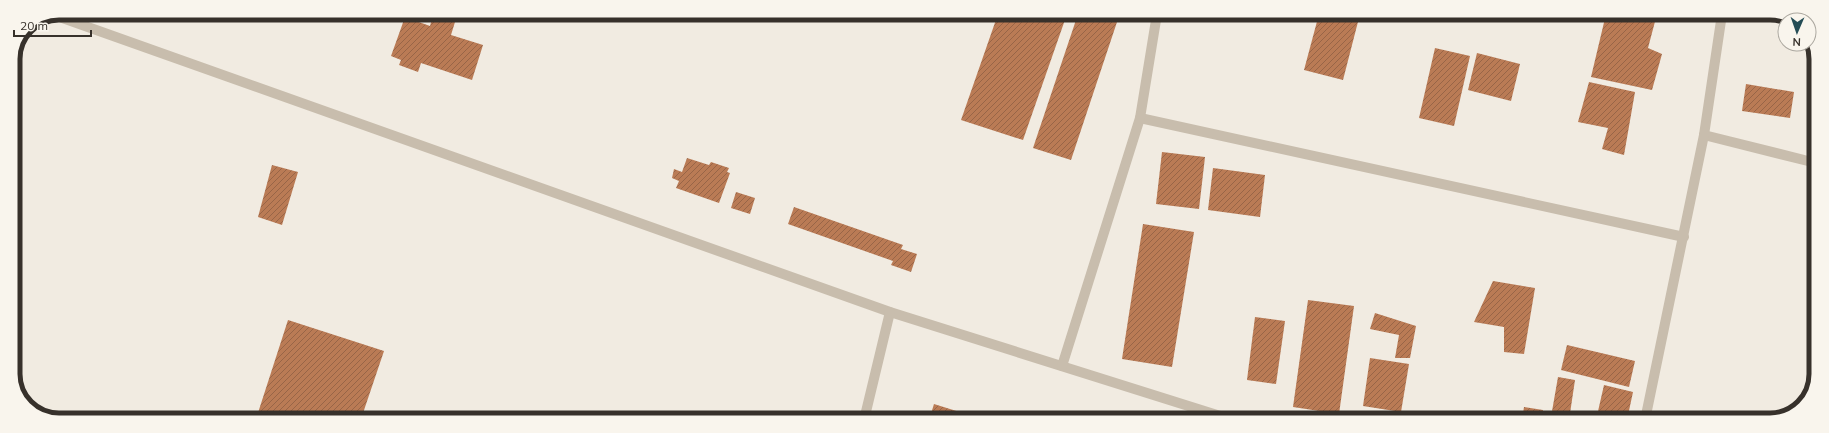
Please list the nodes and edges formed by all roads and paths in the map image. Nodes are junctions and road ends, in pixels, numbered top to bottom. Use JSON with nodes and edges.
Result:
{"nodes":[{"id":1,"x":68,"y":20,"type":"edge"},
{"id":2,"x":1156,"y":20,"type":"edge"},
{"id":3,"x":1721,"y":20,"type":"edge"},
{"id":4,"x":1140,"y":118,"type":"junction"},
{"id":5,"x":1704,"y":135,"type":"junction"},
{"id":6,"x":1809,"y":161,"type":"edge"},
{"id":7,"x":1684,"y":237,"type":"junction"},
{"id":8,"x":890,"y":312,"type":"junction"},
{"id":9,"x":1062,"y":366,"type":"junction"},
{"id":10,"x":866,"y":413,"type":"edge"},
{"id":11,"x":1211,"y":413,"type":"edge"},
{"id":12,"x":1646,"y":413,"type":"edge"}],
"edges":[{"from":1,"to":8,"type":"street"},
{"from":2,"to":4,"type":"street"},
{"from":3,"to":5,"type":"street"},
{"from":4,"to":7,"type":"street"},
{"from":4,"to":9,"type":"street"},
{"from":5,"to":6,"type":"street"},
{"from":5,"to":7,"type":"street"},
{"from":7,"to":12,"type":"street"},
{"from":8,"to":9,"type":"street"},
{"from":8,"to":10,"type":"street"},
{"from":9,"to":11,"type":"street"}]}
